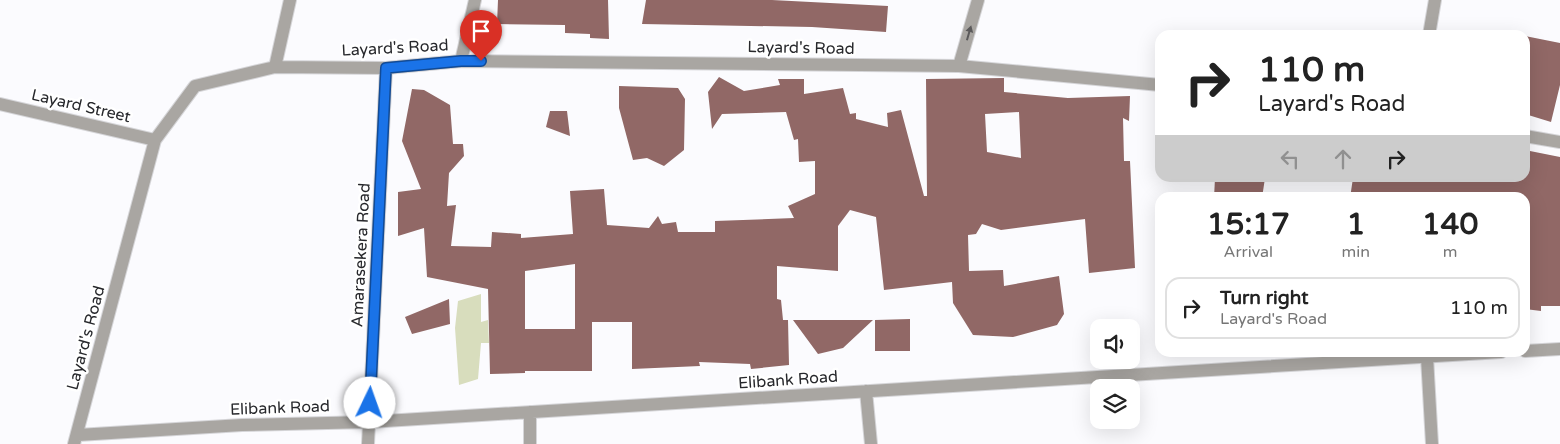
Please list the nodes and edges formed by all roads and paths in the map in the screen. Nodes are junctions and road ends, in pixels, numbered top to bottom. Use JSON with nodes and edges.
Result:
{"nodes":[{"id":1,"x":290,"y":0,"type":"edge"},
{"id":2,"x":475,"y":0,"type":"edge"},
{"id":3,"x":978,"y":0,"type":"edge"},
{"id":4,"x":1435,"y":0,"type":"edge"},
{"id":5,"x":1430,"y":30,"type":"edge"},
{"id":6,"x":461,"y":61,"type":"junction"},
{"id":7,"x":959,"y":66,"type":"junction"},
{"id":8,"x":274,"y":67,"type":"junction"},
{"id":9,"x":386,"y":68,"type":"junction"},
{"id":10,"x":1155,"y":85,"type":"edge"},
{"id":11,"x":0,"y":104,"type":"edge"},
{"id":12,"x":1530,"y":137,"type":"edge"},
{"id":13,"x":155,"y":140,"type":"junction"},
{"id":14,"x":1560,"y":142,"type":"edge"},
{"id":15,"x":1560,"y":349,"type":"edge"},
{"id":16,"x":1530,"y":351,"type":"edge"},
{"id":17,"x":1427,"y":357,"type":"joint"},
{"id":18,"x":866,"y":391,"type":"junction"},
{"id":19,"x":530,"y":412,"type":"junction"},
{"id":20,"x":369,"y":422,"type":"junction"},
{"id":21,"x":76,"y":439,"type":"edge"},
{"id":22,"x":368,"y":444,"type":"edge"},
{"id":23,"x":530,"y":444,"type":"edge"},
{"id":24,"x":870,"y":444,"type":"edge"},
{"id":25,"x":1432,"y":444,"type":"edge"}],
"edges":[{"from":1,"to":8,"type":"street"},
{"from":2,"to":6,"type":"street"},
{"from":7,"to":3,"type":"street","one_way":true},
{"from":4,"to":5,"type":"street"},
{"from":6,"to":7,"type":"street","name":"Layard's Road"},
{"from":6,"to":9,"type":"street","name":"Layard's Road"},
{"from":7,"to":10,"type":"street","name":"Layard's Road"},
{"from":8,"to":9,"type":"street","name":"Layard's Road"},
{"from":8,"to":13,"type":"street","name":"Layard's Road"},
{"from":9,"to":20,"type":"street","name":"Amarasekera Road"},
{"from":11,"to":13,"type":"street","name":"Layard Street"},
{"from":12,"to":14,"type":"street"},
{"from":13,"to":21,"type":"street","name":"Layard's Road"},
{"from":15,"to":16,"type":"street"},
{"from":17,"to":18,"type":"street","name":"Elibank Road"},
{"from":17,"to":25,"type":"street"},
{"from":18,"to":19,"type":"street","name":"Elibank Road"},
{"from":18,"to":24,"type":"street"},
{"from":19,"to":20,"type":"street","name":"Elibank Road"},
{"from":19,"to":23,"type":"street"},
{"from":20,"to":21,"type":"street","name":"Elibank Road"},
{"from":20,"to":22,"type":"street","name":"Amarasekera Road"}]}
